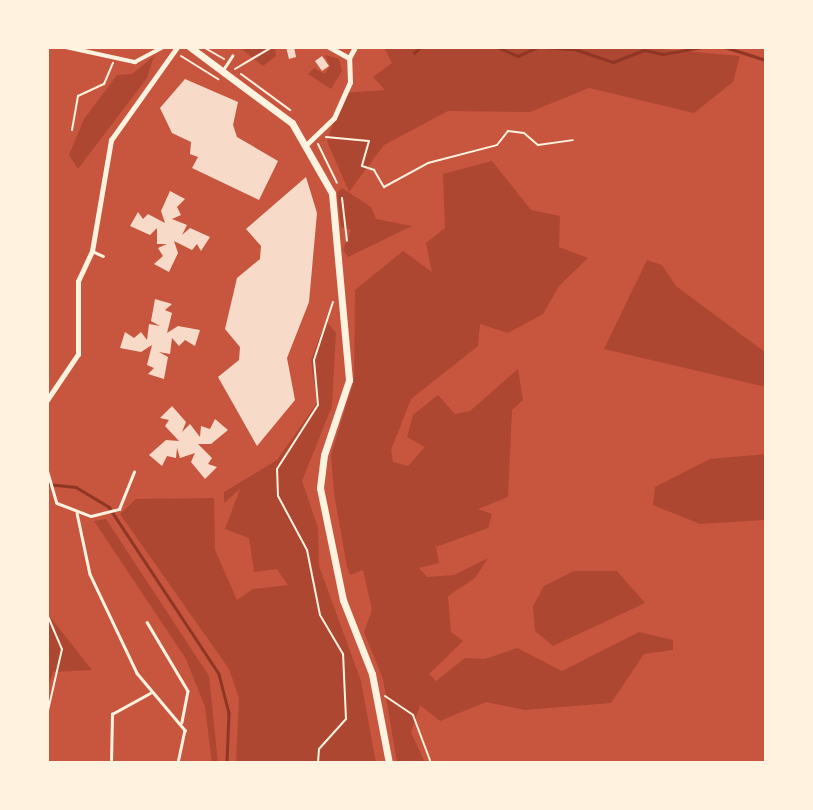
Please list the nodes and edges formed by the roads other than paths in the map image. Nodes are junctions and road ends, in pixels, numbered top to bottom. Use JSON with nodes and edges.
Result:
{"nodes":[{"id":1,"x":66,"y":47,"type":"edge"},
{"id":2,"x":163,"y":47,"type":"edge"},
{"id":3,"x":190,"y":47,"type":"edge"},
{"id":4,"x":329,"y":47,"type":"edge"},
{"id":5,"x":355,"y":47,"type":"edge"},
{"id":6,"x":175,"y":49,"type":"edge"},
{"id":7,"x":200,"y":51,"type":"edge"},
{"id":8,"x":232,"y":56,"type":"dead end"},
{"id":9,"x":349,"y":58,"type":"junction"},
{"id":10,"x":223,"y":70,"type":"junction"},
{"id":11,"x":312,"y":142,"type":"junction"},
{"id":12,"x":92,"y":251,"type":"junction"},
{"id":13,"x":103,"y":256,"type":"dead end"},
{"id":14,"x":47,"y":400,"type":"edge"},
{"id":15,"x":47,"y":469,"type":"edge"},
{"id":16,"x":134,"y":472,"type":"dead end"},
{"id":17,"x":49,"y":478,"type":"edge"},
{"id":18,"x":49,"y":497,"type":"edge"},
{"id":19,"x":77,"y":513,"type":"junction"},
{"id":20,"x":147,"y":622,"type":"dead end"},
{"id":21,"x":150,"y":693,"type":"junction"},
{"id":22,"x":182,"y":722,"type":"junction"},
{"id":23,"x":111,"y":763,"type":"edge"},
{"id":24,"x":178,"y":763,"type":"edge"},
{"id":25,"x":389,"y":763,"type":"edge"}],
"edges":[{"from":1,"to":2,"type":"street"},
{"from":3,"to":7,"type":"main road"},
{"from":4,"to":9,"type":"street"},
{"from":5,"to":9,"type":"street"},
{"from":6,"to":12,"type":"street"},
{"from":7,"to":10,"type":"main road"},
{"from":8,"to":10,"type":"lane"},
{"from":9,"to":11,"type":"street"},
{"from":10,"to":11,"type":"main road"},
{"from":11,"to":25,"type":"main road"},
{"from":12,"to":13,"type":"lane"},
{"from":12,"to":14,"type":"street"},
{"from":15,"to":17,"type":"lane"},
{"from":16,"to":19,"type":"lane"},
{"from":17,"to":18,"type":"lane"},
{"from":18,"to":19,"type":"lane"},
{"from":19,"to":21,"type":"lane"},
{"from":20,"to":22,"type":"lane"},
{"from":21,"to":22,"type":"lane"},
{"from":21,"to":23,"type":"lane"},
{"from":22,"to":24,"type":"lane"}]}
